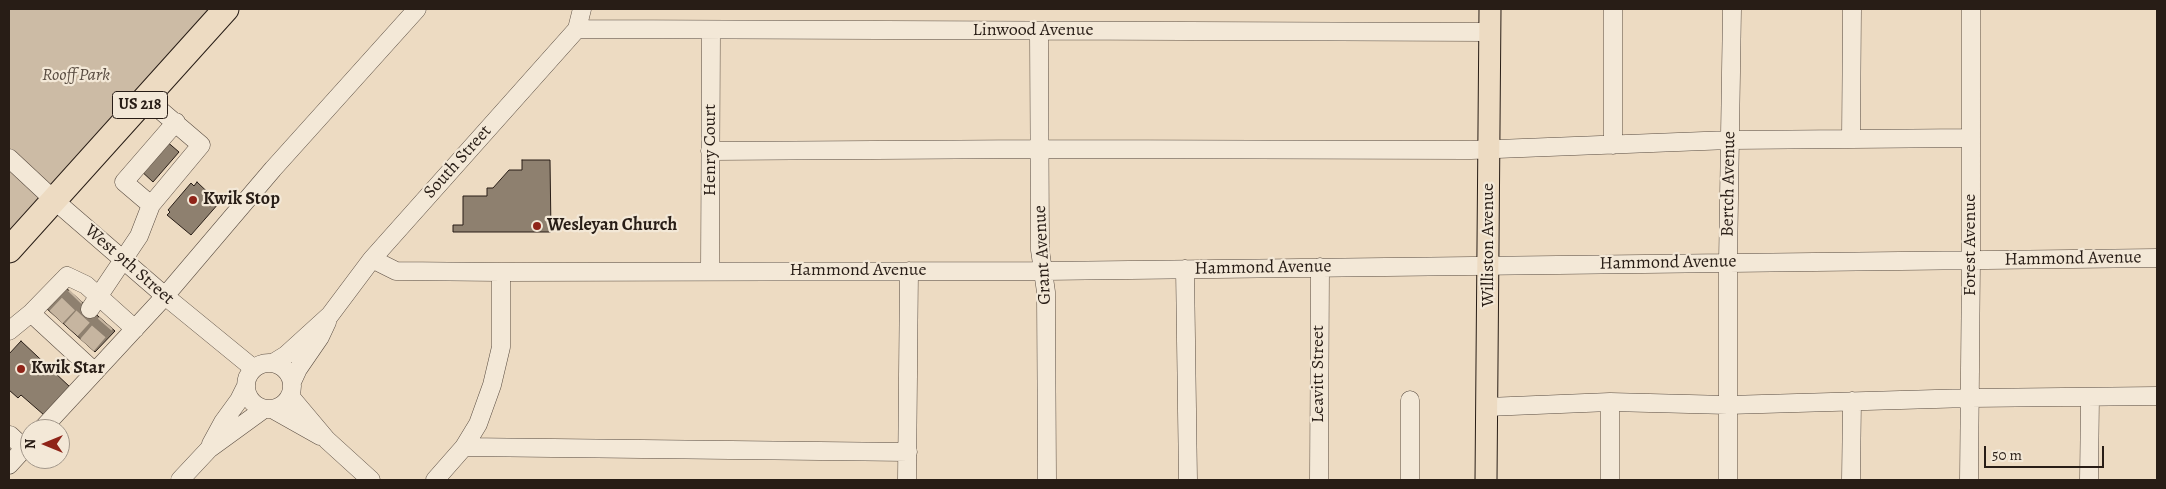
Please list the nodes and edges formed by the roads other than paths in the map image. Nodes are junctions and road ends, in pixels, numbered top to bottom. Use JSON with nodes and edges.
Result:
{"nodes":[{"id":1,"x":226,"y":9,"type":"edge"},
{"id":2,"x":417,"y":9,"type":"edge"},
{"id":3,"x":582,"y":9,"type":"edge"},
{"id":4,"x":1490,"y":9,"type":"edge"},
{"id":5,"x":1613,"y":9,"type":"edge"},
{"id":6,"x":1732,"y":9,"type":"edge"},
{"id":7,"x":1852,"y":9,"type":"edge"},
{"id":8,"x":1970,"y":9,"type":"edge"},
{"id":9,"x":577,"y":29,"type":"junction"},
{"id":10,"x":711,"y":30,"type":"junction"},
{"id":11,"x":1039,"y":31,"type":"junction"},
{"id":12,"x":1490,"y":32,"type":"junction"},
{"id":13,"x":146,"y":98,"type":"junction"},
{"id":14,"x":176,"y":122,"type":"junction"},
{"id":15,"x":1971,"y":138,"type":"junction"},
{"id":16,"x":1851,"y":139,"type":"junction"},
{"id":17,"x":1730,"y":140,"type":"junction"},
{"id":18,"x":1613,"y":145,"type":"junction"},
{"id":19,"x":1040,"y":149,"type":"junction"},
{"id":20,"x":1489,"y":149,"type":"junction"},
{"id":21,"x":710,"y":151,"type":"junction"},
{"id":22,"x":9,"y":158,"type":"edge"},
{"id":23,"x":54,"y":200,"type":"junction"},
{"id":24,"x":151,"y":206,"type":"junction"},
{"id":25,"x":9,"y":250,"type":"edge"},
{"id":26,"x":2157,"y":258,"type":"edge"},
{"id":27,"x":372,"y":259,"type":"junction"},
{"id":28,"x":1971,"y":260,"type":"junction"},
{"id":29,"x":124,"y":261,"type":"junction"},
{"id":30,"x":1728,"y":262,"type":"junction"},
{"id":31,"x":1489,"y":265,"type":"junction"},
{"id":32,"x":1320,"y":267,"type":"junction"},
{"id":33,"x":1185,"y":269,"type":"junction"},
{"id":34,"x":710,"y":271,"type":"junction"},
{"id":35,"x":909,"y":271,"type":"junction"},
{"id":36,"x":502,"y":272,"type":"junction"},
{"id":37,"x":1044,"y":272,"type":"junction"},
{"id":38,"x":88,"y":296,"type":"junction"},
{"id":39,"x":164,"y":296,"type":"junction"},
{"id":40,"x":32,"y":313,"type":"junction"},
{"id":41,"x":330,"y":314,"type":"junction"},
{"id":42,"x":134,"y":329,"type":"junction"},
{"id":43,"x":9,"y":331,"type":"edge"},
{"id":44,"x":273,"y":363,"type":"junction"},
{"id":45,"x":254,"y":368,"type":"junction"},
{"id":46,"x":95,"y":372,"type":"junction"},
{"id":47,"x":245,"y":388,"type":"junction"},
{"id":48,"x":291,"y":389,"type":"junction"},
{"id":49,"x":2157,"y":396,"type":"edge"},
{"id":50,"x":2090,"y":397,"type":"junction"},
{"id":51,"x":1970,"y":398,"type":"junction"},
{"id":52,"x":1410,"y":400,"type":"dead end"},
{"id":53,"x":1852,"y":401,"type":"junction"},
{"id":54,"x":1610,"y":402,"type":"junction"},
{"id":55,"x":1728,"y":405,"type":"junction"},
{"id":56,"x":1487,"y":408,"type":"junction"},
{"id":57,"x":268,"y":409,"type":"junction"},
{"id":58,"x":51,"y":419,"type":"edge"},
{"id":59,"x":10,"y":435,"type":"dead end"},
{"id":60,"x":327,"y":440,"type":"junction"},
{"id":61,"x":20,"y":441,"type":"edge"},
{"id":62,"x":464,"y":447,"type":"junction"},
{"id":63,"x":209,"y":449,"type":"junction"},
{"id":64,"x":908,"y":452,"type":"junction"},
{"id":65,"x":20,"y":453,"type":"edge"},
{"id":66,"x":9,"y":465,"type":"edge"},
{"id":67,"x":367,"y":479,"type":"edge"},
{"id":68,"x":180,"y":480,"type":"edge"},
{"id":69,"x":435,"y":480,"type":"edge"},
{"id":70,"x":907,"y":480,"type":"edge"},
{"id":71,"x":1047,"y":480,"type":"edge"},
{"id":72,"x":1188,"y":480,"type":"edge"},
{"id":73,"x":1319,"y":480,"type":"edge"},
{"id":74,"x":1410,"y":480,"type":"edge"},
{"id":75,"x":1486,"y":480,"type":"edge"},
{"id":76,"x":1610,"y":480,"type":"edge"},
{"id":77,"x":1728,"y":480,"type":"edge"},
{"id":78,"x":1851,"y":480,"type":"edge"},
{"id":79,"x":1969,"y":480,"type":"edge"},
{"id":80,"x":2089,"y":480,"type":"edge"}],
"edges":[{"from":1,"to":13,"type":"highway","number":"US 218"},
{"from":2,"to":39,"type":"street"},
{"from":3,"to":9,"type":"street","name":"South Street"},
{"from":4,"to":12,"type":"main road","name":"Williston Avenue"},
{"from":5,"to":18,"type":"street"},
{"from":6,"to":17,"type":"street","name":"Bertch Avenue"},
{"from":7,"to":16,"type":"street"},
{"from":8,"to":15,"type":"street","name":"Forest Avenue"},
{"from":9,"to":10,"type":"street","name":"Linwood Avenue"},
{"from":9,"to":27,"type":"street","name":"South Street"},
{"from":10,"to":11,"type":"street","name":"Linwood Avenue"},
{"from":10,"to":21,"type":"street","name":"Henry Court"},
{"from":11,"to":12,"type":"street","name":"Linwood Avenue"},
{"from":11,"to":19,"type":"street","name":"Grant Avenue"},
{"from":12,"to":20,"type":"main road","name":"Williston Avenue"},
{"from":13,"to":14,"type":"street"},
{"from":13,"to":23,"type":"highway","number":"US 218"},
{"from":14,"to":24,"type":"street"},
{"from":14,"to":24,"type":"street"},
{"from":15,"to":16,"type":"street"},
{"from":15,"to":28,"type":"street","name":"Forest Avenue"},
{"from":16,"to":17,"type":"street"},
{"from":17,"to":18,"type":"street"},
{"from":17,"to":30,"type":"street","name":"Bertch Avenue"},
{"from":18,"to":20,"type":"street"},
{"from":19,"to":20,"type":"street"},
{"from":19,"to":21,"type":"street"},
{"from":19,"to":37,"type":"street","name":"Grant Avenue"},
{"from":20,"to":31,"type":"main road","name":"Williston Avenue"},
{"from":21,"to":34,"type":"street","name":"Henry Court"},
{"from":22,"to":23,"type":"street","name":"West 9th Street"},
{"from":23,"to":25,"type":"highway","number":"US 218"},
{"from":23,"to":29,"type":"street","name":"West 9th Street"},
{"from":24,"to":29,"type":"street"},
{"from":26,"to":28,"type":"street","name":"Hammond Avenue"},
{"from":27,"to":36,"type":"street","name":"Hammond Avenue"},
{"from":27,"to":41,"type":"street","name":"South Street"},
{"from":28,"to":30,"type":"street","name":"Hammond Avenue"},
{"from":28,"to":51,"type":"street","name":"Forest Avenue"},
{"from":29,"to":38,"type":"street"},
{"from":29,"to":39,"type":"street","name":"West 9th Street"},
{"from":30,"to":31,"type":"street","name":"Hammond Avenue"},
{"from":30,"to":55,"type":"street","name":"Bertch Avenue"},
{"from":31,"to":32,"type":"street","name":"Hammond Avenue"},
{"from":31,"to":56,"type":"main road","name":"Williston Avenue"},
{"from":32,"to":33,"type":"street","name":"Hammond Avenue"},
{"from":32,"to":73,"type":"street","name":"Leavitt Street"},
{"from":33,"to":37,"type":"street","name":"Hammond Avenue"},
{"from":33,"to":72,"type":"street"},
{"from":34,"to":35,"type":"street","name":"Hammond Avenue"},
{"from":34,"to":36,"type":"street","name":"Hammond Avenue"},
{"from":35,"to":37,"type":"street","name":"Hammond Avenue"},
{"from":35,"to":64,"type":"street"},
{"from":36,"to":62,"type":"street"},
{"from":37,"to":71,"type":"street","name":"Grant Avenue"},
{"from":38,"to":40,"type":"street"},
{"from":38,"to":42,"type":"street"},
{"from":39,"to":42,"type":"street"},
{"from":39,"to":45,"type":"street","name":"West 9th Street"},
{"from":40,"to":43,"type":"street"},
{"from":40,"to":46,"type":"street"},
{"from":41,"to":44,"type":"street","name":"South Street"},
{"from":41,"to":48,"type":"street","name":"South Street"},
{"from":42,"to":46,"type":"street"},
{"from":44,"to":45,"type":"street"},
{"from":44,"to":48,"type":"street"},
{"from":45,"to":47,"type":"street"},
{"from":46,"to":58,"type":"street"},
{"from":47,"to":57,"type":"street"},
{"from":47,"to":63,"type":"street"},
{"from":48,"to":57,"type":"street"},
{"from":48,"to":60,"type":"street"},
{"from":49,"to":50,"type":"street"},
{"from":50,"to":51,"type":"street"},
{"from":50,"to":80,"type":"street"},
{"from":51,"to":53,"type":"street"},
{"from":51,"to":79,"type":"street","name":"Forest Avenue"},
{"from":52,"to":74,"type":"street"},
{"from":53,"to":55,"type":"street"},
{"from":53,"to":78,"type":"street"},
{"from":54,"to":55,"type":"street"},
{"from":54,"to":56,"type":"street"},
{"from":54,"to":76,"type":"street"},
{"from":55,"to":77,"type":"street","name":"Bertch Avenue"},
{"from":56,"to":75,"type":"main road","name":"Williston Avenue"},
{"from":57,"to":60,"type":"street"},
{"from":57,"to":63,"type":"street"},
{"from":59,"to":61,"type":"street"},
{"from":60,"to":67,"type":"street"},
{"from":62,"to":64,"type":"street"},
{"from":62,"to":69,"type":"street"},
{"from":63,"to":68,"type":"street"},
{"from":64,"to":70,"type":"street"},
{"from":65,"to":66,"type":"street"}]}
